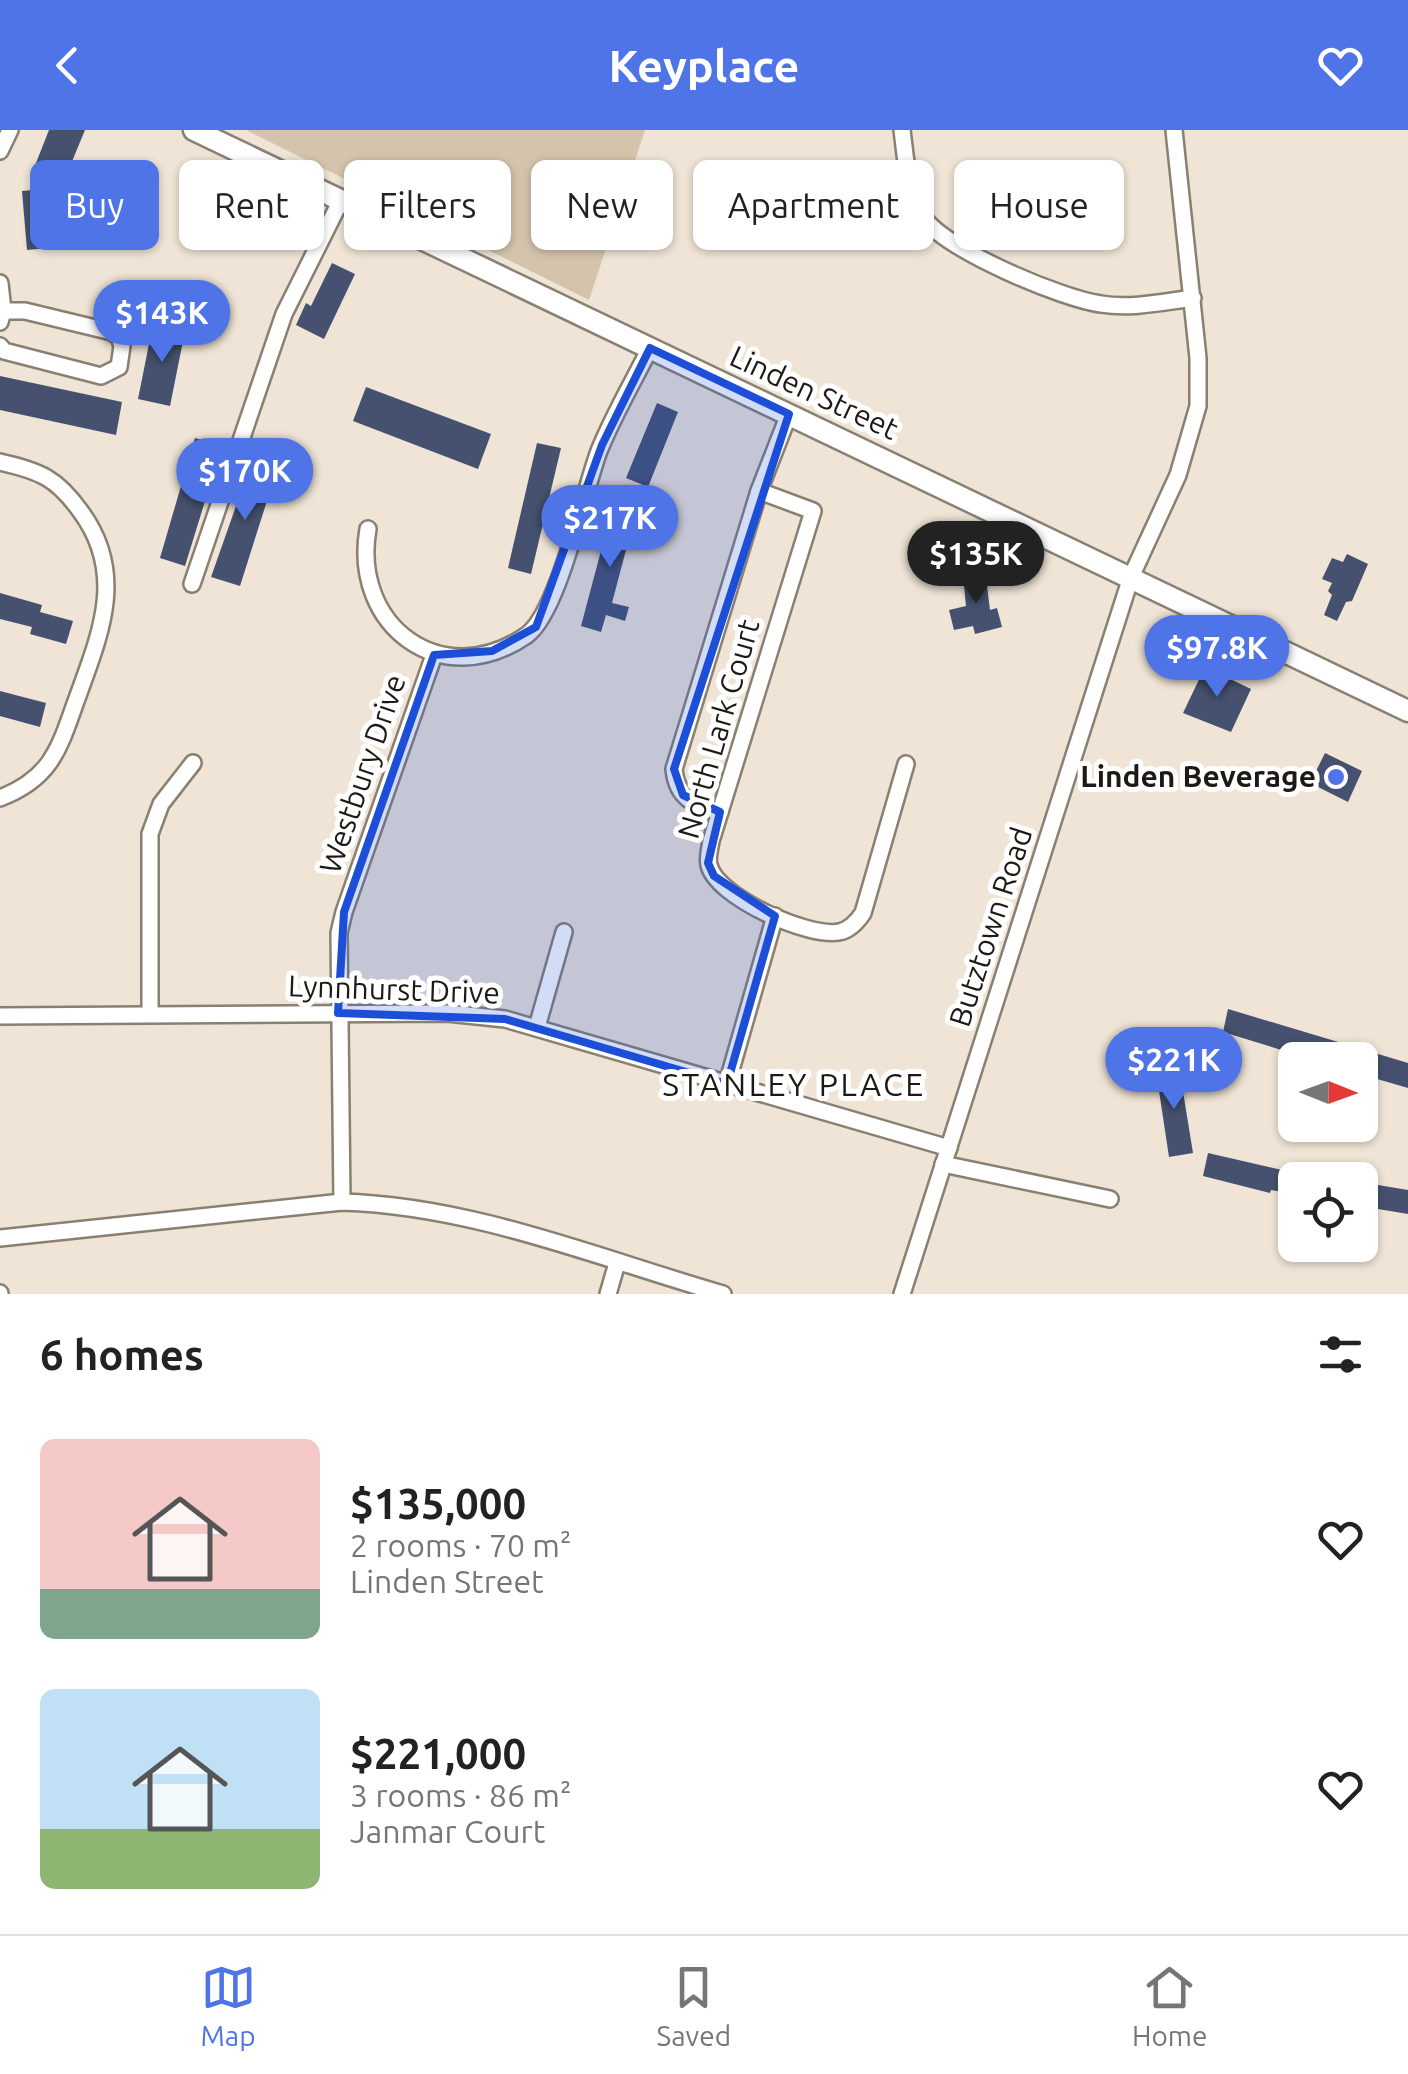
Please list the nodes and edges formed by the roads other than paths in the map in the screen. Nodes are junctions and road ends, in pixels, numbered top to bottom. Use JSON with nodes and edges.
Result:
{"nodes":[{"id":1,"x":10,"y":130,"type":"edge"},
{"id":2,"x":194,"y":130,"type":"edge"},
{"id":3,"x":902,"y":130,"type":"edge"},
{"id":4,"x":1174,"y":130,"type":"edge"},
{"id":5,"x":0,"y":151,"type":"edge"},
{"id":6,"x":341,"y":200,"type":"junction"},
{"id":7,"x":0,"y":283,"type":"edge"},
{"id":8,"x":1193,"y":298,"type":"junction"},
{"id":9,"x":2,"y":316,"type":"edge"},
{"id":10,"x":0,"y":346,"type":"edge"},
{"id":11,"x":650,"y":348,"type":"junction"},
{"id":12,"x":789,"y":414,"type":"junction"},
{"id":13,"x":0,"y":462,"type":"edge"},
{"id":14,"x":758,"y":491,"type":"junction"},
{"id":15,"x":368,"y":529,"type":"dead end"},
{"id":16,"x":1131,"y":578,"type":"junction"},
{"id":17,"x":192,"y":584,"type":"dead end"},
{"id":18,"x":434,"y":655,"type":"junction"},
{"id":19,"x":1408,"y":711,"type":"edge"},
{"id":20,"x":194,"y":763,"type":"dead end"},
{"id":21,"x":906,"y":764,"type":"dead end"},
{"id":22,"x":0,"y":798,"type":"edge"},
{"id":23,"x":720,"y":812,"type":"junction"},
{"id":24,"x":775,"y":916,"type":"junction"},
{"id":25,"x":564,"y":932,"type":"dead end"},
{"id":26,"x":150,"y":1013,"type":"junction"},
{"id":27,"x":338,"y":1013,"type":"junction"},
{"id":28,"x":0,"y":1016,"type":"edge"},
{"id":29,"x":537,"y":1027,"type":"junction"},
{"id":30,"x":727,"y":1084,"type":"junction"},
{"id":31,"x":946,"y":1156,"type":"junction"},
{"id":32,"x":1110,"y":1199,"type":"dead end"},
{"id":33,"x":342,"y":1202,"type":"junction"},
{"id":34,"x":0,"y":1238,"type":"edge"},
{"id":35,"x":616,"y":1263,"type":"junction"},
{"id":36,"x":608,"y":1294,"type":"edge"},
{"id":37,"x":723,"y":1294,"type":"edge"},
{"id":38,"x":902,"y":1294,"type":"edge"}],
"edges":[{"from":1,"to":5,"type":"street"},
{"from":2,"to":6,"type":"main road","name":"Linden Street"},
{"from":3,"to":8,"type":"street"},
{"from":4,"to":8,"type":"street","name":"Butztown Road"},
{"from":6,"to":11,"type":"main road","name":"Linden Street"},
{"from":6,"to":17,"type":"street"},
{"from":7,"to":9,"type":"street"},
{"from":8,"to":16,"type":"street","name":"Butztown Road"},
{"from":9,"to":10,"type":"street"},
{"from":11,"to":12,"type":"main road","name":"Linden Street"},
{"from":11,"to":18,"type":"street","name":"Westbury Drive"},
{"from":12,"to":14,"type":"street"},
{"from":12,"to":16,"type":"main road","name":"Linden Street"},
{"from":13,"to":22,"type":"street"},
{"from":14,"to":23,"type":"street"},
{"from":14,"to":23,"type":"street","name":"North Lark Court"},
{"from":15,"to":18,"type":"street"},
{"from":16,"to":19,"type":"main road","name":"Linden Street"},
{"from":16,"to":31,"type":"street","name":"Butztown Road"},
{"from":18,"to":27,"type":"street","name":"Westbury Drive"},
{"from":20,"to":26,"type":"street"},
{"from":21,"to":24,"type":"street","name":"North Lark Court"},
{"from":23,"to":24,"type":"street","name":"North Lark Court"},
{"from":24,"to":30,"type":"street"},
{"from":25,"to":29,"type":"street"},
{"from":26,"to":27,"type":"street","name":"Lynnhurst Drive"},
{"from":26,"to":28,"type":"street","name":"Lynnhurst Drive"},
{"from":27,"to":29,"type":"street","name":"Lynnhurst Drive"},
{"from":27,"to":33,"type":"street","name":"Westbury Drive"},
{"from":29,"to":30,"type":"street","name":"Lynnhurst Drive"},
{"from":30,"to":31,"type":"street","name":"Lynnhurst Drive"},
{"from":31,"to":32,"type":"street","name":"Lynnhurst Drive"},
{"from":31,"to":38,"type":"street","name":"Butztown Road"},
{"from":33,"to":34,"type":"street"},
{"from":33,"to":35,"type":"street"},
{"from":35,"to":36,"type":"street"},
{"from":35,"to":37,"type":"street"}]}
